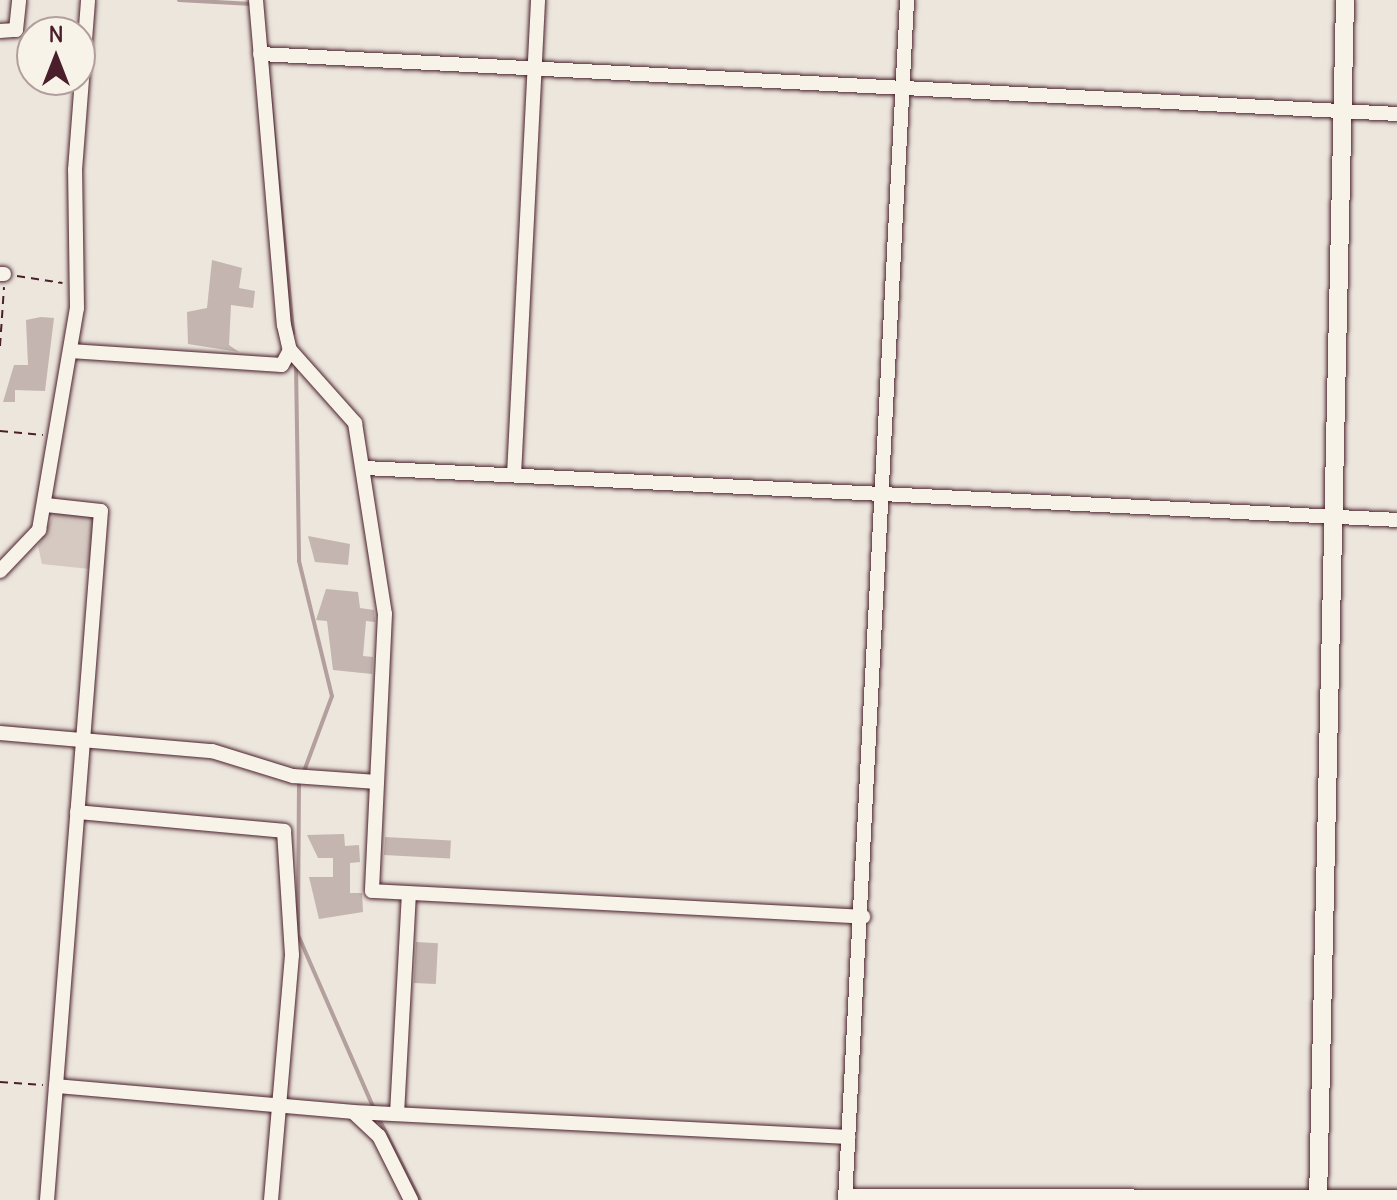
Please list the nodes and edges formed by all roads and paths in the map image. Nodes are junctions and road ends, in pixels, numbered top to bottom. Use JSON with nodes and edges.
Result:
{"nodes":[{"id":1,"x":19,"y":0,"type":"edge"},
{"id":2,"x":88,"y":0,"type":"edge"},
{"id":3,"x":538,"y":0,"type":"edge"},
{"id":4,"x":907,"y":0,"type":"edge"},
{"id":5,"x":1345,"y":0,"type":"edge"},
{"id":6,"x":257,"y":4,"type":"edge"},
{"id":7,"x":0,"y":31,"type":"edge"},
{"id":8,"x":267,"y":54,"type":"junction"},
{"id":9,"x":535,"y":68,"type":"junction"},
{"id":10,"x":903,"y":88,"type":"junction"},
{"id":11,"x":1340,"y":109,"type":"junction"},
{"id":12,"x":1397,"y":114,"type":"edge"},
{"id":13,"x":2,"y":274,"type":"edge"},
{"id":14,"x":79,"y":286,"type":"junction"},
{"id":15,"x":0,"y":346,"type":"edge"},
{"id":16,"x":290,"y":350,"type":"junction"},
{"id":17,"x":70,"y":351,"type":"junction"},
{"id":18,"x":0,"y":431,"type":"edge"},
{"id":19,"x":54,"y":436,"type":"junction"},
{"id":20,"x":365,"y":468,"type":"junction"},
{"id":21,"x":514,"y":475,"type":"junction"},
{"id":22,"x":881,"y":495,"type":"junction"},
{"id":23,"x":46,"y":505,"type":"junction"},
{"id":24,"x":1332,"y":517,"type":"junction"},
{"id":25,"x":1397,"y":520,"type":"edge"},
{"id":26,"x":0,"y":571,"type":"edge"},
{"id":27,"x":0,"y":733,"type":"edge"},
{"id":28,"x":84,"y":740,"type":"junction"},
{"id":29,"x":377,"y":782,"type":"junction"},
{"id":30,"x":77,"y":812,"type":"junction"},
{"id":31,"x":409,"y":895,"type":"junction"},
{"id":32,"x":863,"y":917,"type":"junction"},
{"id":33,"x":0,"y":1082,"type":"edge"},
{"id":34,"x":56,"y":1086,"type":"junction"},
{"id":35,"x":279,"y":1104,"type":"junction"},
{"id":36,"x":353,"y":1112,"type":"junction"},
{"id":37,"x":384,"y":1114,"type":"junction"},
{"id":38,"x":848,"y":1137,"type":"junction"},
{"id":39,"x":1397,"y":1197,"type":"edge"},
{"id":40,"x":845,"y":1198,"type":"edge"},
{"id":41,"x":1318,"y":1198,"type":"edge"},
{"id":42,"x":1095,"y":1199,"type":"edge"},
{"id":43,"x":47,"y":1200,"type":"edge"},
{"id":44,"x":271,"y":1200,"type":"edge"},
{"id":45,"x":411,"y":1200,"type":"edge"}],
"edges":[{"from":1,"to":7,"type":"street"},
{"from":2,"to":14,"type":"street"},
{"from":3,"to":9,"type":"street"},
{"from":4,"to":10,"type":"street"},
{"from":5,"to":11,"type":"street"},
{"from":6,"to":8,"type":"street"},
{"from":8,"to":9,"type":"street"},
{"from":8,"to":16,"type":"street"},
{"from":9,"to":10,"type":"street"},
{"from":9,"to":21,"type":"street"},
{"from":10,"to":11,"type":"street"},
{"from":10,"to":22,"type":"street"},
{"from":11,"to":12,"type":"street"},
{"from":11,"to":24,"type":"street"},
{"from":13,"to":14,"type":"path"},
{"from":13,"to":15,"type":"path"},
{"from":14,"to":17,"type":"street"},
{"from":16,"to":17,"type":"street"},
{"from":16,"to":20,"type":"street"},
{"from":17,"to":19,"type":"street"},
{"from":18,"to":19,"type":"path"},
{"from":19,"to":23,"type":"street"},
{"from":20,"to":21,"type":"street"},
{"from":20,"to":29,"type":"street"},
{"from":21,"to":22,"type":"street"},
{"from":22,"to":24,"type":"street"},
{"from":22,"to":32,"type":"street"},
{"from":23,"to":26,"type":"street"},
{"from":23,"to":28,"type":"street"},
{"from":24,"to":25,"type":"street"},
{"from":24,"to":41,"type":"street"},
{"from":27,"to":28,"type":"street"},
{"from":28,"to":29,"type":"street"},
{"from":28,"to":30,"type":"street"},
{"from":29,"to":31,"type":"street"},
{"from":30,"to":34,"type":"street"},
{"from":30,"to":35,"type":"street"},
{"from":31,"to":32,"type":"street"},
{"from":31,"to":37,"type":"street"},
{"from":32,"to":38,"type":"street"},
{"from":33,"to":34,"type":"path"},
{"from":34,"to":35,"type":"street"},
{"from":34,"to":43,"type":"street"},
{"from":35,"to":36,"type":"street"},
{"from":35,"to":44,"type":"street"},
{"from":36,"to":37,"type":"street"},
{"from":36,"to":45,"type":"street"},
{"from":37,"to":38,"type":"street"},
{"from":38,"to":40,"type":"street"},
{"from":39,"to":41,"type":"street"},
{"from":40,"to":42,"type":"street"},
{"from":41,"to":42,"type":"street"}]}
